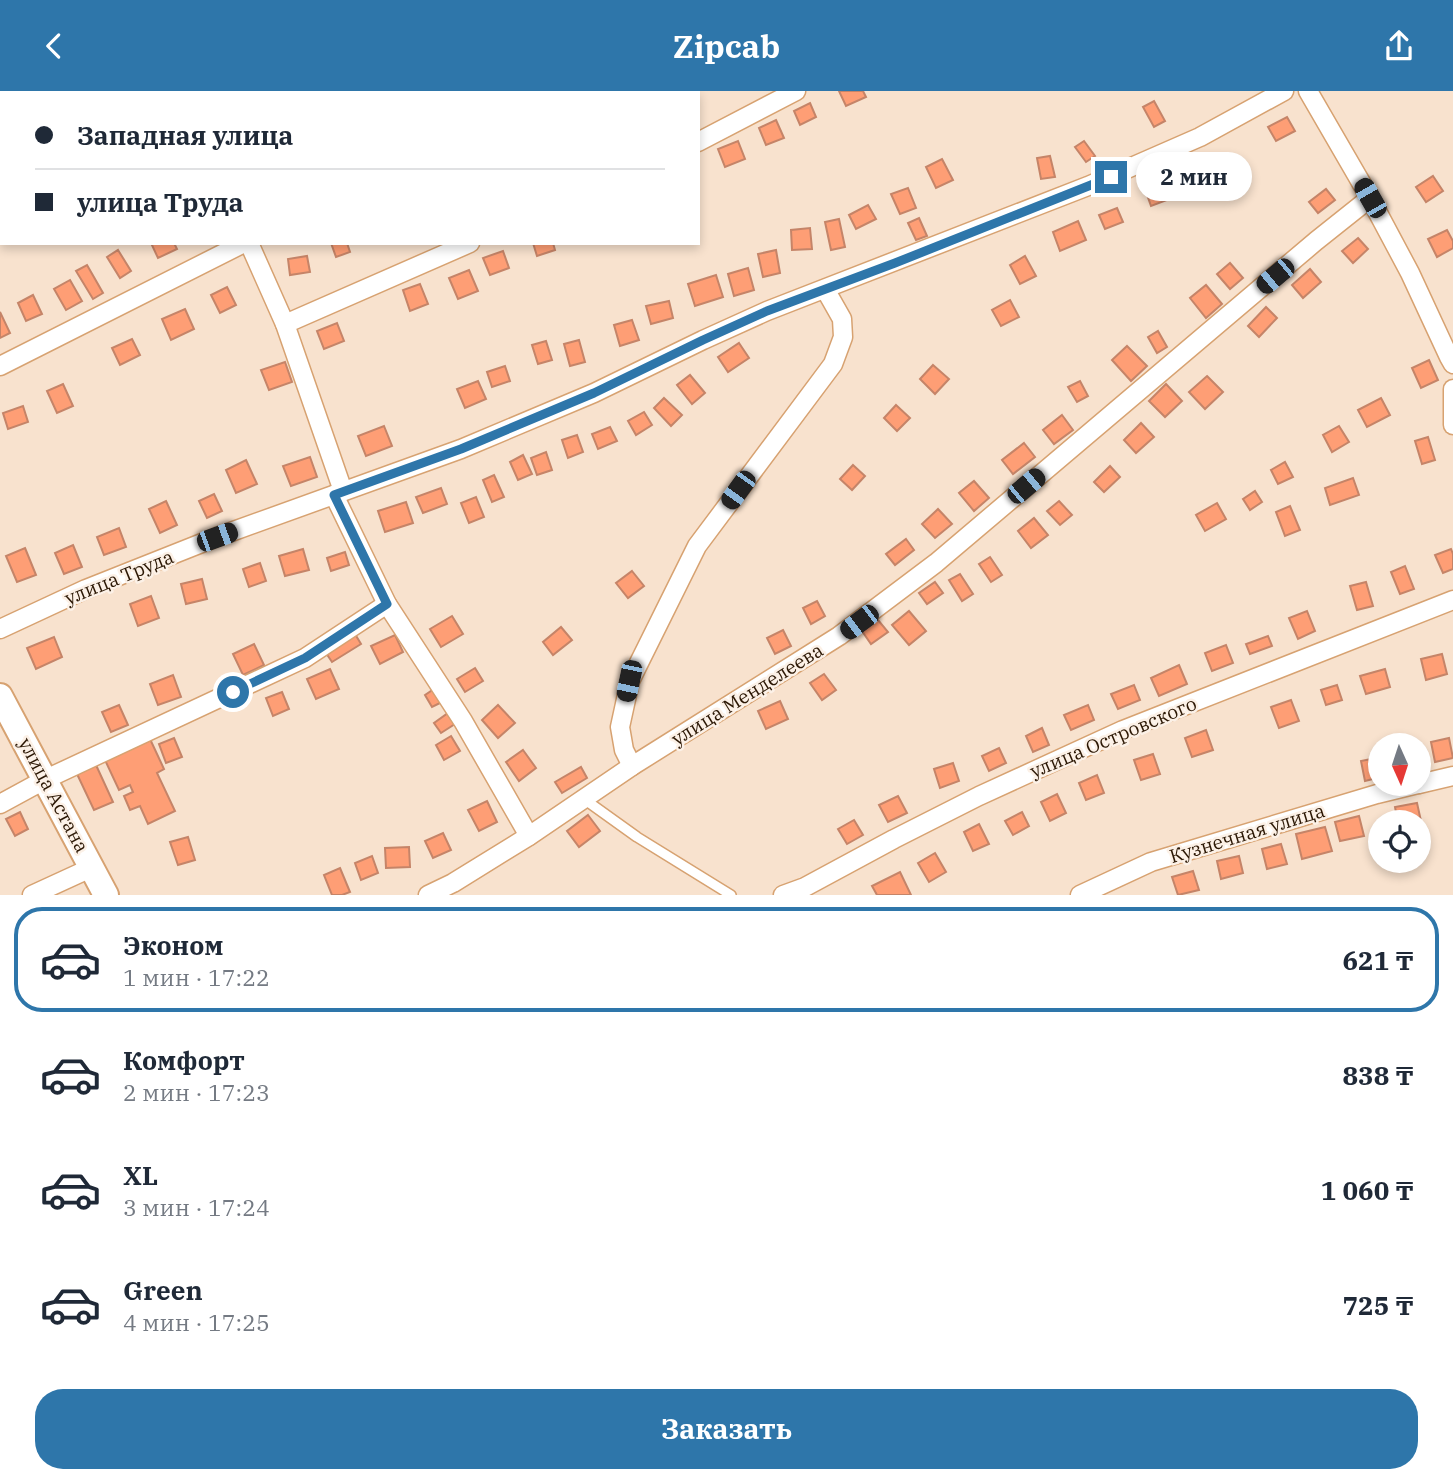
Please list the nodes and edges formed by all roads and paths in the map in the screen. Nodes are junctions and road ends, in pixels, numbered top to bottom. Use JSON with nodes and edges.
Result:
{"nodes":[{"id":1,"x":796,"y":91,"type":"edge"},
{"id":2,"x":1284,"y":91,"type":"edge"},
{"id":3,"x":1308,"y":91,"type":"edge"},
{"id":4,"x":700,"y":141,"type":"edge"},
{"id":5,"x":1370,"y":198,"type":"junction"},
{"id":6,"x":242,"y":245,"type":"edge"},
{"id":7,"x":247,"y":245,"type":"edge"},
{"id":8,"x":465,"y":245,"type":"edge"},
{"id":9,"x":825,"y":289,"type":"junction"},
{"id":10,"x":285,"y":324,"type":"junction"},
{"id":11,"x":1453,"y":364,"type":"edge"},
{"id":12,"x":0,"y":366,"type":"edge"},
{"id":13,"x":1453,"y":389,"type":"edge"},
{"id":14,"x":1453,"y":425,"type":"edge"},
{"id":15,"x":338,"y":493,"type":"junction"},
{"id":16,"x":1453,"y":600,"type":"edge"},
{"id":17,"x":387,"y":604,"type":"junction"},
{"id":18,"x":0,"y":629,"type":"edge"},
{"id":19,"x":0,"y":696,"type":"edge"},
{"id":20,"x":632,"y":766,"type":"junction"},
{"id":21,"x":1453,"y":776,"type":"edge"},
{"id":22,"x":46,"y":779,"type":"junction"},
{"id":23,"x":1432,"y":781,"type":"edge"},
{"id":24,"x":1370,"y":796,"type":"edge"},
{"id":25,"x":584,"y":799,"type":"junction"},
{"id":26,"x":0,"y":804,"type":"edge"},
{"id":27,"x":529,"y":836,"type":"junction"},
{"id":28,"x":93,"y":867,"type":"junction"},
{"id":29,"x":32,"y":895,"type":"edge"},
{"id":30,"x":106,"y":895,"type":"edge"},
{"id":31,"x":428,"y":895,"type":"edge"},
{"id":32,"x":731,"y":895,"type":"edge"},
{"id":33,"x":783,"y":895,"type":"edge"},
{"id":34,"x":1080,"y":895,"type":"edge"}],
"edges":[{"from":1,"to":4,"type":"street"},
{"from":2,"to":9,"type":"street","name":"улица Труда"},
{"from":3,"to":5,"type":"street"},
{"from":5,"to":11,"type":"street"},
{"from":5,"to":20,"type":"street","name":"улица Менделеева"},
{"from":6,"to":12,"type":"street"},
{"from":7,"to":10,"type":"street"},
{"from":8,"to":10,"type":"street"},
{"from":9,"to":15,"type":"street","name":"улица Труда"},
{"from":9,"to":20,"type":"street"},
{"from":10,"to":15,"type":"street"},
{"from":13,"to":14,"type":"street"},
{"from":15,"to":17,"type":"street"},
{"from":15,"to":18,"type":"street","name":"улица Труда"},
{"from":16,"to":33,"type":"street","name":"улица Островского"},
{"from":17,"to":22,"type":"street"},
{"from":17,"to":27,"type":"street"},
{"from":19,"to":22,"type":"street","name":"улица Астана"},
{"from":20,"to":25,"type":"street","name":"улица Менделеева"},
{"from":21,"to":23,"type":"street","name":"Кузнечная улица"},
{"from":22,"to":26,"type":"street"},
{"from":22,"to":28,"type":"street","name":"улица Астана"},
{"from":24,"to":34,"type":"street","name":"Кузнечная улица"},
{"from":25,"to":27,"type":"street","name":"улица Менделеева"},
{"from":25,"to":32,"type":"lane"},
{"from":27,"to":31,"type":"street","name":"улица Менделеева"},
{"from":28,"to":29,"type":"street"},
{"from":28,"to":30,"type":"street","name":"улица Астана"}]}
